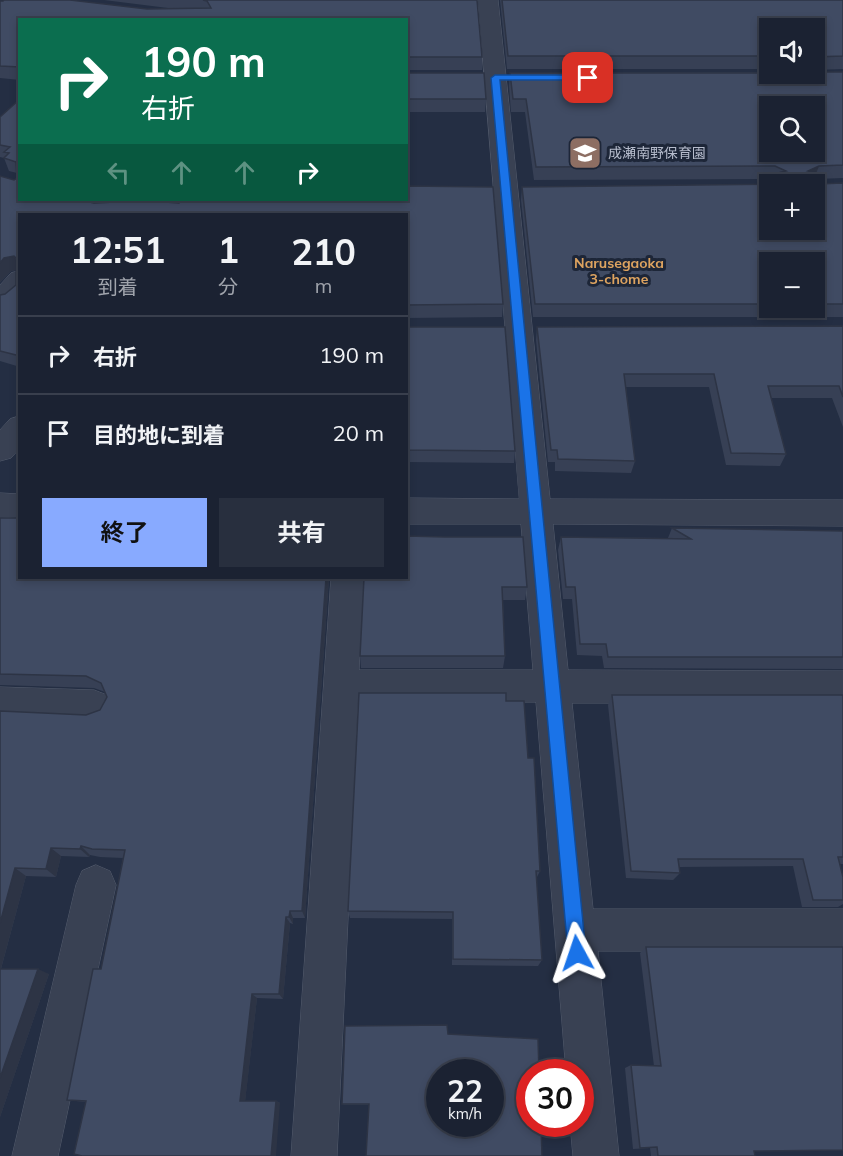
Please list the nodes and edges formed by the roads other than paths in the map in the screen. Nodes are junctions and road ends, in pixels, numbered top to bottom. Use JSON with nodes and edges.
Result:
{"nodes":[{"id":1,"x":488,"y":0,"type":"edge"},
{"id":2,"x":18,"y":281,"type":"edge"},
{"id":3,"x":2,"y":299,"type":"edge"},
{"id":4,"x":0,"y":414,"type":"edge"},
{"id":5,"x":18,"y":419,"type":"edge"},
{"id":6,"x":18,"y":429,"type":"edge"},
{"id":7,"x":0,"y":450,"type":"edge"},
{"id":8,"x":0,"y":505,"type":"edge"},
{"id":9,"x":18,"y":506,"type":"edge"},
{"id":10,"x":408,"y":511,"type":"edge"},
{"id":11,"x":536,"y":513,"type":"junction"},
{"id":12,"x":843,"y":513,"type":"edge"},
{"id":13,"x":347,"y":579,"type":"edge"},
{"id":14,"x":341,"y":686,"type":"junction"},
{"id":15,"x":552,"y":686,"type":"junction"},
{"id":16,"x":843,"y":687,"type":"edge"},
{"id":17,"x":0,"y":703,"type":"edge"},
{"id":18,"x":94,"y":707,"type":"dead end"},
{"id":19,"x":96,"y":885,"type":"dead end"},
{"id":20,"x":575,"y":930,"type":"junction"},
{"id":21,"x":843,"y":930,"type":"edge"},
{"id":22,"x":35,"y":1156,"type":"edge"},
{"id":23,"x":314,"y":1156,"type":"edge"},
{"id":24,"x":596,"y":1156,"type":"edge"}],
"edges":[{"from":1,"to":11,"type":"street"},
{"from":2,"to":3,"type":"street"},
{"from":4,"to":5,"type":"street"},
{"from":6,"to":7,"type":"street"},
{"from":8,"to":9,"type":"street"},
{"from":10,"to":11,"type":"street"},
{"from":11,"to":12,"type":"street"},
{"from":11,"to":15,"type":"street"},
{"from":13,"to":14,"type":"street"},
{"from":14,"to":15,"type":"street"},
{"from":14,"to":23,"type":"street"},
{"from":15,"to":16,"type":"street"},
{"from":15,"to":20,"type":"street"},
{"from":17,"to":18,"type":"street"},
{"from":19,"to":22,"type":"street"},
{"from":20,"to":21,"type":"street"},
{"from":20,"to":24,"type":"street"}]}
